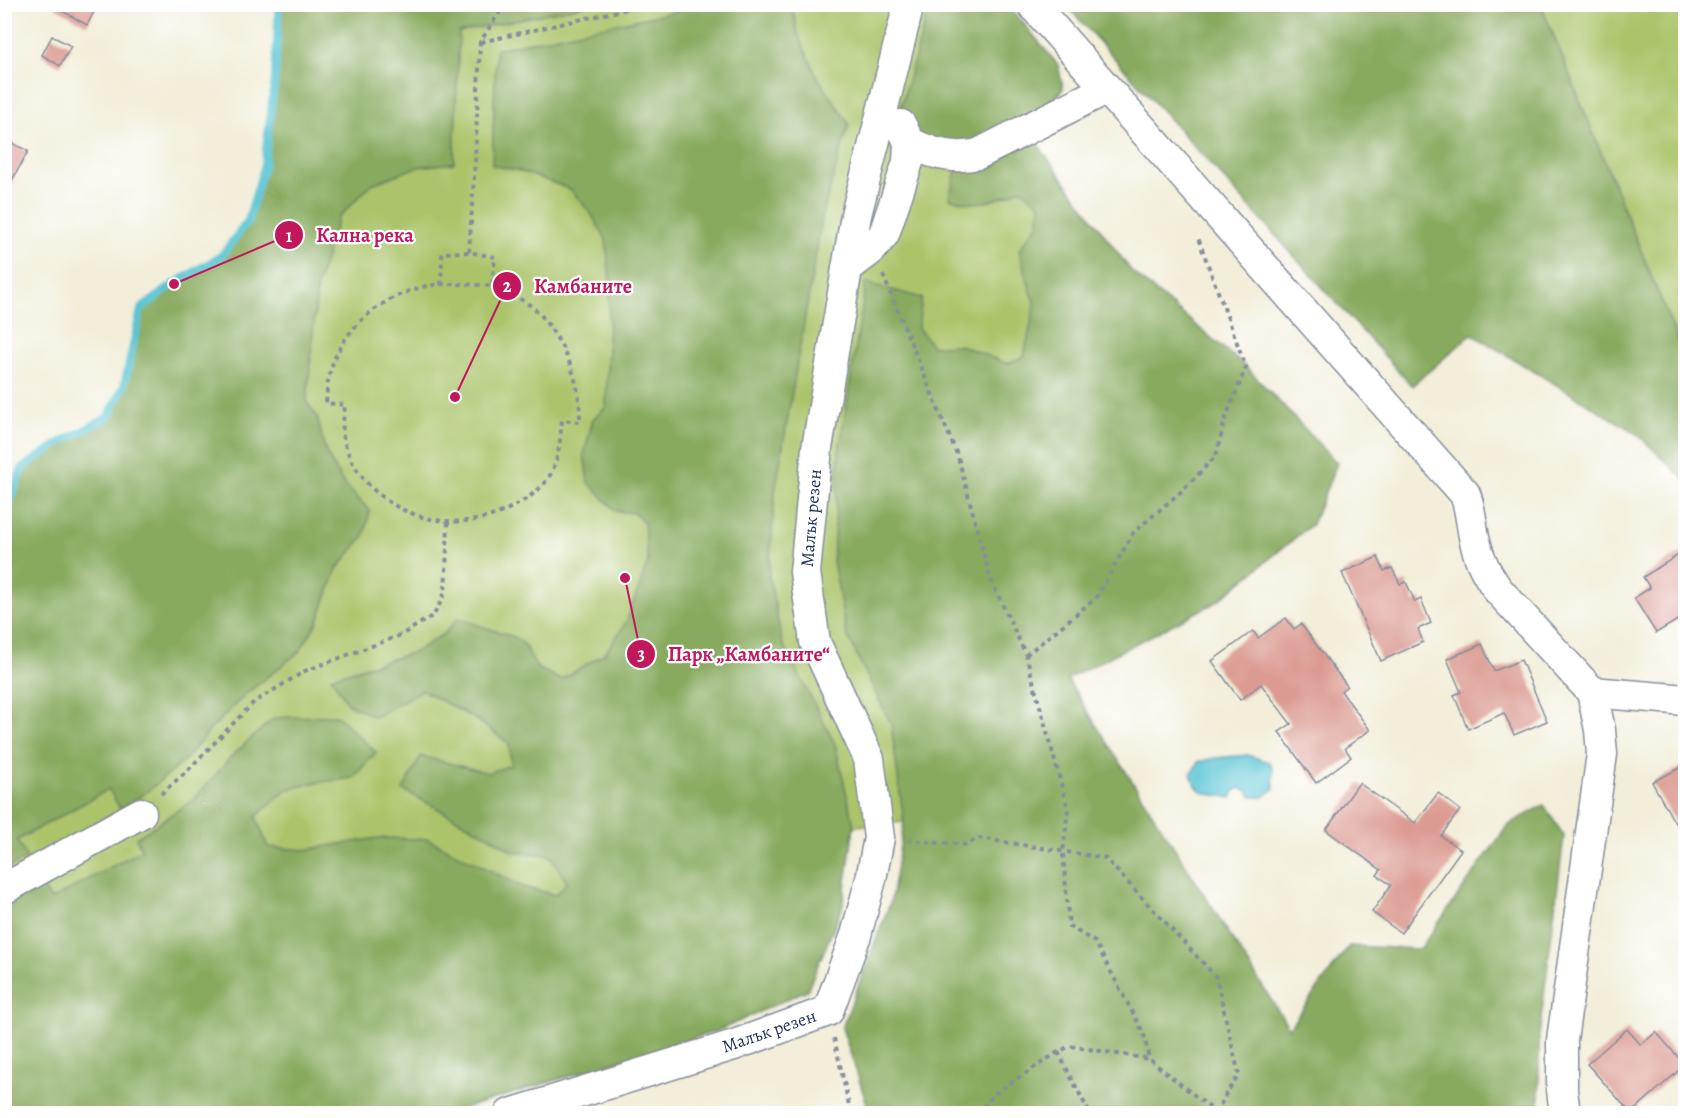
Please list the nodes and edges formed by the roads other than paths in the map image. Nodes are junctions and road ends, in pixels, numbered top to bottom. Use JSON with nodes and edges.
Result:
{"nodes":[{"id":1,"x":909,"y":4,"type":"edge"},
{"id":2,"x":1032,"y":4,"type":"edge"},
{"id":3,"x":1106,"y":89,"type":"junction"},
{"id":4,"x":885,"y":99,"type":"junction"},
{"id":5,"x":909,"y":142,"type":"junction"},
{"id":6,"x":847,"y":268,"type":"junction"},
{"id":7,"x":1592,"y":692,"type":"junction"},
{"id":8,"x":1686,"y":700,"type":"edge"},
{"id":9,"x":141,"y":813,"type":"road end"},
{"id":10,"x":4,"y":889,"type":"edge"},
{"id":11,"x":510,"y":1113,"type":"edge"},
{"id":12,"x":1564,"y":1113,"type":"edge"}],
"edges":[{"from":1,"to":4,"type":"street","name":"Малък резен"},
{"from":2,"to":3,"type":"street"},
{"from":3,"to":5,"type":"street"},
{"from":3,"to":7,"type":"street"},
{"from":4,"to":5,"type":"street"},
{"from":4,"to":6,"type":"street","name":"Малък резен"},
{"from":5,"to":6,"type":"street"},
{"from":6,"to":11,"type":"street","name":"Малък резен"},
{"from":7,"to":8,"type":"street"},
{"from":7,"to":12,"type":"street"},
{"from":9,"to":10,"type":"street"}]}
